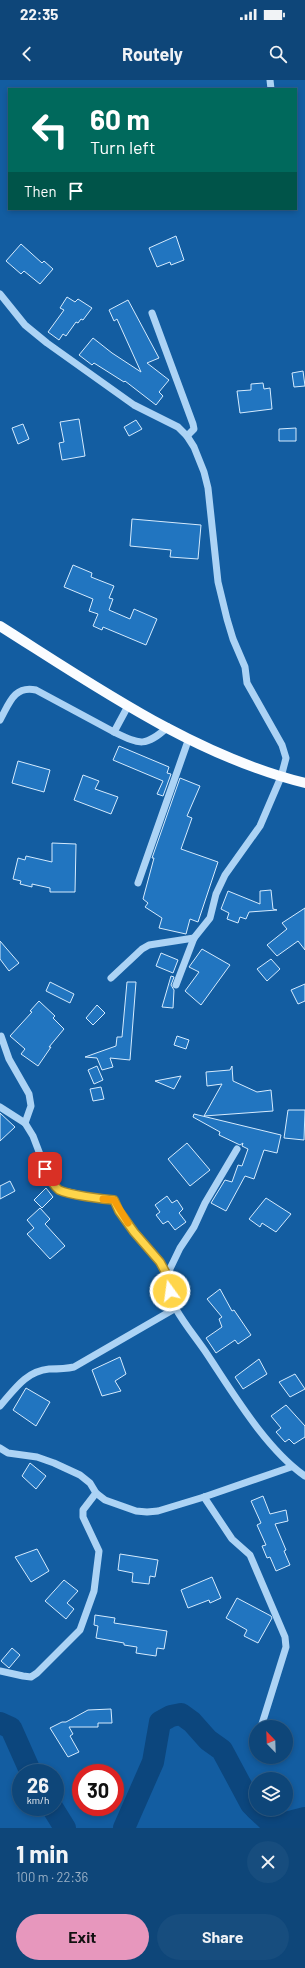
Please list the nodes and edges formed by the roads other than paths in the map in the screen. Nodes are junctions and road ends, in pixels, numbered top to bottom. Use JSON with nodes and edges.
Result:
{"nodes":[{"id":1,"x":0,"y":294,"type":"edge"},
{"id":2,"x":152,"y":313,"type":"dead end"},
{"id":3,"x":187,"y":436,"type":"junction"},
{"id":4,"x":0,"y":626,"type":"edge"},
{"id":5,"x":128,"y":706,"type":"junction"},
{"id":6,"x":0,"y":720,"type":"edge"},
{"id":7,"x":168,"y":727,"type":"junction"},
{"id":8,"x":114,"y":732,"type":"junction"},
{"id":9,"x":189,"y":738,"type":"junction"},
{"id":10,"x":281,"y":777,"type":"junction"},
{"id":11,"x":305,"y":783,"type":"edge"},
{"id":12,"x":138,"y":883,"type":"dead end"},
{"id":13,"x":194,"y":938,"type":"junction"},
{"id":14,"x":111,"y":978,"type":"dead end"},
{"id":15,"x":176,"y":985,"type":"dead end"},
{"id":16,"x":1,"y":1036,"type":"dead end"},
{"id":17,"x":0,"y":1107,"type":"edge"},
{"id":18,"x":25,"y":1123,"type":"junction"},
{"id":19,"x":237,"y":1149,"type":"dead end"},
{"id":20,"x":167,"y":1275,"type":"junction"},
{"id":21,"x":176,"y":1308,"type":"junction"},
{"id":22,"x":0,"y":1406,"type":"edge"},
{"id":23,"x":0,"y":1448,"type":"edge"},
{"id":24,"x":291,"y":1467,"type":"junction"},
{"id":25,"x":305,"y":1476,"type":"edge"},
{"id":26,"x":96,"y":1493,"type":"junction"},
{"id":27,"x":204,"y":1497,"type":"junction"},
{"id":28,"x":0,"y":1671,"type":"edge"},
{"id":29,"x":264,"y":1720,"type":"edge"}],
"edges":[{"from":1,"to":3,"type":"street"},
{"from":2,"to":3,"type":"street"},
{"from":3,"to":10,"type":"street"},
{"from":4,"to":5,"type":"main road"},
{"from":5,"to":7,"type":"main road"},
{"from":5,"to":8,"type":"street"},
{"from":6,"to":8,"type":"street"},
{"from":7,"to":8,"type":"street"},
{"from":7,"to":9,"type":"main road"},
{"from":9,"to":10,"type":"main road"},
{"from":9,"to":12,"type":"street"},
{"from":10,"to":11,"type":"main road"},
{"from":10,"to":13,"type":"street"},
{"from":13,"to":14,"type":"street"},
{"from":13,"to":15,"type":"street"},
{"from":16,"to":18,"type":"street"},
{"from":17,"to":18,"type":"street"},
{"from":18,"to":20,"type":"street"},
{"from":19,"to":20,"type":"street"},
{"from":20,"to":21,"type":"street"},
{"from":21,"to":22,"type":"street"},
{"from":21,"to":24,"type":"street"},
{"from":23,"to":26,"type":"street"},
{"from":24,"to":25,"type":"street"},
{"from":24,"to":27,"type":"street"},
{"from":26,"to":27,"type":"street"},
{"from":26,"to":28,"type":"street"},
{"from":27,"to":29,"type":"street"}]}
